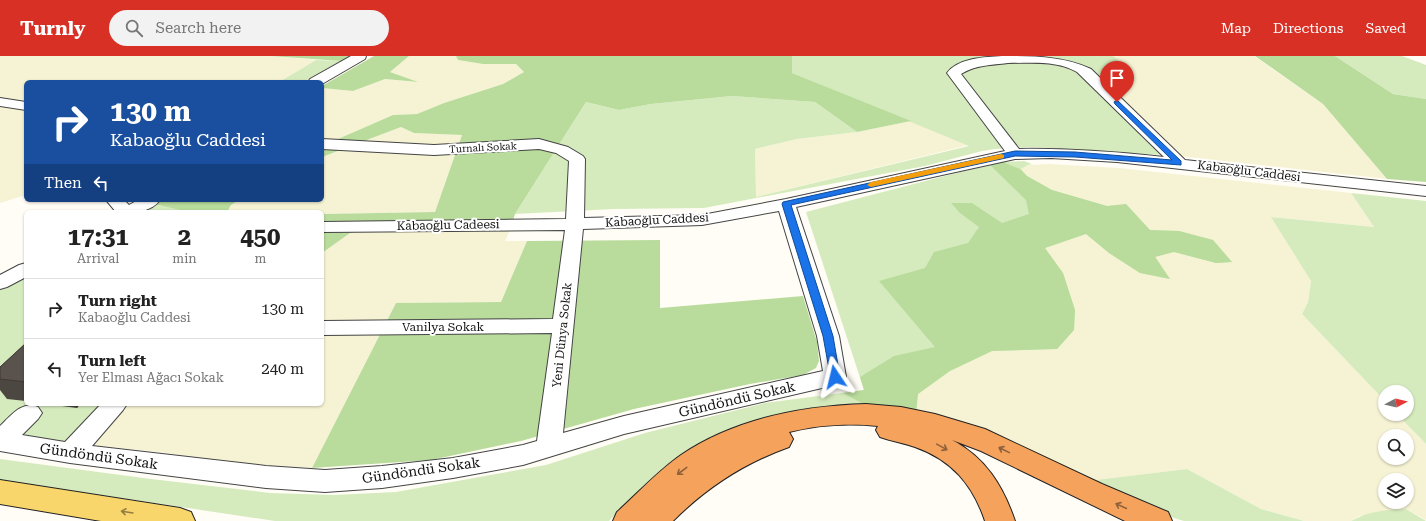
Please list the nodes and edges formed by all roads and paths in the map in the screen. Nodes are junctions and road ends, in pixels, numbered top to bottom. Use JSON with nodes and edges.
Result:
{"nodes":[{"id":1,"x":360,"y":56,"type":"edge"},
{"id":2,"x":318,"y":80,"type":"edge"},
{"id":3,"x":0,"y":102,"type":"edge"},
{"id":4,"x":24,"y":106,"type":"edge"},
{"id":5,"x":324,"y":144,"type":"edge"},
{"id":6,"x":1015,"y":154,"type":"junction"},
{"id":7,"x":1179,"y":163,"type":"junction"},
{"id":8,"x":1426,"y":191,"type":"edge"},
{"id":9,"x":117,"y":202,"type":"edge"},
{"id":10,"x":147,"y":202,"type":"edge"},
{"id":11,"x":786,"y":204,"type":"junction"},
{"id":12,"x":123,"y":210,"type":"edge"},
{"id":13,"x":133,"y":210,"type":"edge"},
{"id":14,"x":575,"y":224,"type":"junction"},
{"id":15,"x":324,"y":227,"type":"edge"},
{"id":16,"x":24,"y":270,"type":"edge"},
{"id":17,"x":0,"y":283,"type":"edge"},
{"id":18,"x":563,"y":326,"type":"junction"},
{"id":19,"x":324,"y":328,"type":"edge"},
{"id":20,"x":113,"y":406,"type":"edge"},
{"id":21,"x":30,"y":413,"type":"dead end"},
{"id":22,"x":0,"y":441,"type":"edge"},
{"id":23,"x":549,"y":446,"type":"junction"},
{"id":24,"x":70,"y":453,"type":"junction"},
{"id":25,"x":0,"y":492,"type":"edge"},
{"id":26,"x":180,"y":521,"type":"edge"},
{"id":27,"x":628,"y":521,"type":"edge"},
{"id":28,"x":653,"y":521,"type":"edge"},
{"id":29,"x":1000,"y":521,"type":"edge"},
{"id":30,"x":1157,"y":521,"type":"edge"}],
"edges":[{"from":1,"to":2,"type":"street"},
{"from":3,"to":4,"type":"street"},
{"from":5,"to":14,"type":"street","name":"Turnalı Sokak"},
{"from":6,"to":7,"type":"street","name":"Kabaoğlu Caddesi"},
{"from":6,"to":7,"type":"street"},
{"from":6,"to":11,"type":"street","name":"Kabaoğlu Caddesi"},
{"from":7,"to":8,"type":"street","name":"Kabaoğlu Caddesi"},
{"from":9,"to":12,"type":"street"},
{"from":10,"to":13,"type":"street"},
{"from":11,"to":14,"type":"street","name":"Kabaoğlu Caddesi"},
{"from":11,"to":23,"type":"street","name":"Gündöndü Sokak"},
{"from":14,"to":15,"type":"street","name":"Kabaoğlu Cadeesi"},
{"from":14,"to":18,"type":"street","name":"Yeni Dünya Sokak"},
{"from":16,"to":17,"type":"street"},
{"from":18,"to":19,"type":"street","name":"Vanilya Sokak"},
{"from":18,"to":23,"type":"street","name":"Yeni Dünya Sokak"},
{"from":20,"to":24,"type":"street"},
{"from":21,"to":22,"type":"street"},
{"from":22,"to":24,"type":"street","name":"Gündöndü Sokak"},
{"from":23,"to":24,"type":"street","name":"Gündöndü Sokak"},
{"from":26,"to":25,"type":"main road","one_way":true},
{"from":30,"to":27,"type":"highway","one_way":true},
{"from":28,"to":29,"type":"highway","one_way":true}]}
